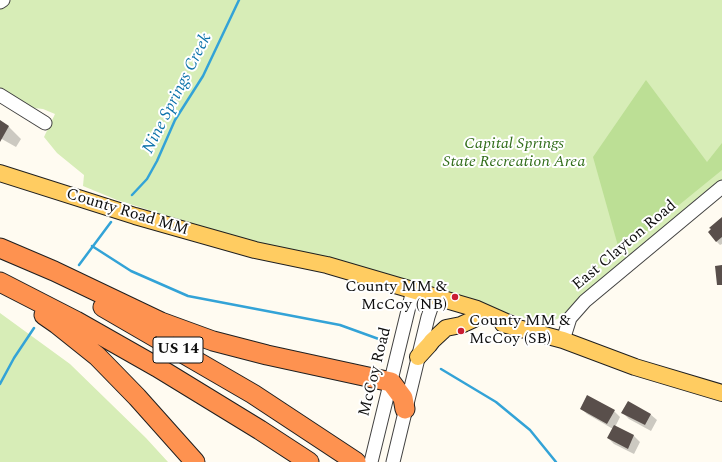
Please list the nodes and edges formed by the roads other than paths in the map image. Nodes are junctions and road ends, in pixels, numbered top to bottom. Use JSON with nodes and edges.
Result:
{"nodes":[{"id":1,"x":3,"y":0,"type":"edge"},
{"id":2,"x":0,"y":2,"type":"edge"},
{"id":3,"x":0,"y":95,"type":"edge"},
{"id":4,"x":45,"y":123,"type":"dead end"},
{"id":5,"x":0,"y":174,"type":"edge"},
{"id":6,"x":722,"y":187,"type":"edge"},
{"id":7,"x":0,"y":248,"type":"edge"},
{"id":8,"x":0,"y":252,"type":"edge"},
{"id":9,"x":0,"y":282,"type":"edge"},
{"id":10,"x":0,"y":288,"type":"edge"},
{"id":11,"x":411,"y":295,"type":"junction"},
{"id":12,"x":433,"y":302,"type":"junction"},
{"id":13,"x":474,"y":319,"type":"junction"},
{"id":14,"x":513,"y":325,"type":"junction"},
{"id":15,"x":563,"y":340,"type":"junction"},
{"id":16,"x":418,"y":358,"type":"junction"},
{"id":17,"x":390,"y":382,"type":"junction"},
{"id":18,"x":722,"y":394,"type":"edge"},
{"id":19,"x":405,"y":409,"type":"junction"},
{"id":20,"x":353,"y":460,"type":"edge"},
{"id":21,"x":195,"y":462,"type":"edge"},
{"id":22,"x":309,"y":462,"type":"edge"},
{"id":23,"x":371,"y":462,"type":"edge"},
{"id":24,"x":393,"y":462,"type":"edge"}],
"edges":[{"from":1,"to":2,"type":"street"},
{"from":3,"to":4,"type":"street"},
{"from":5,"to":11,"type":"main road","name":"County Road MM"},
{"from":6,"to":15,"type":"street","name":"East Clayton Road"},
{"from":7,"to":17,"type":"highway"},
{"from":8,"to":20,"type":"highway","number":"US 14"},
{"from":9,"to":22,"type":"highway","number":"US 14"},
{"from":10,"to":21,"type":"highway"},
{"from":11,"to":12,"type":"main road","name":"County Road MM"},
{"from":11,"to":17,"type":"street","name":"McCoy Road"},
{"from":12,"to":13,"type":"main road","name":"County Road MM"},
{"from":12,"to":14,"type":"main road","name":"County Road MM"},
{"from":12,"to":16,"type":"street"},
{"from":13,"to":14,"type":"main road","name":"County Road MM"},
{"from":13,"to":16,"type":"main road"},
{"from":14,"to":15,"type":"main road","name":"County Road MM"},
{"from":15,"to":18,"type":"main road","name":"County Road MM"},
{"from":16,"to":19,"type":"street"},
{"from":17,"to":19,"type":"highway"},
{"from":17,"to":23,"type":"street","name":"McCoy Road"},
{"from":19,"to":24,"type":"street"}]}
